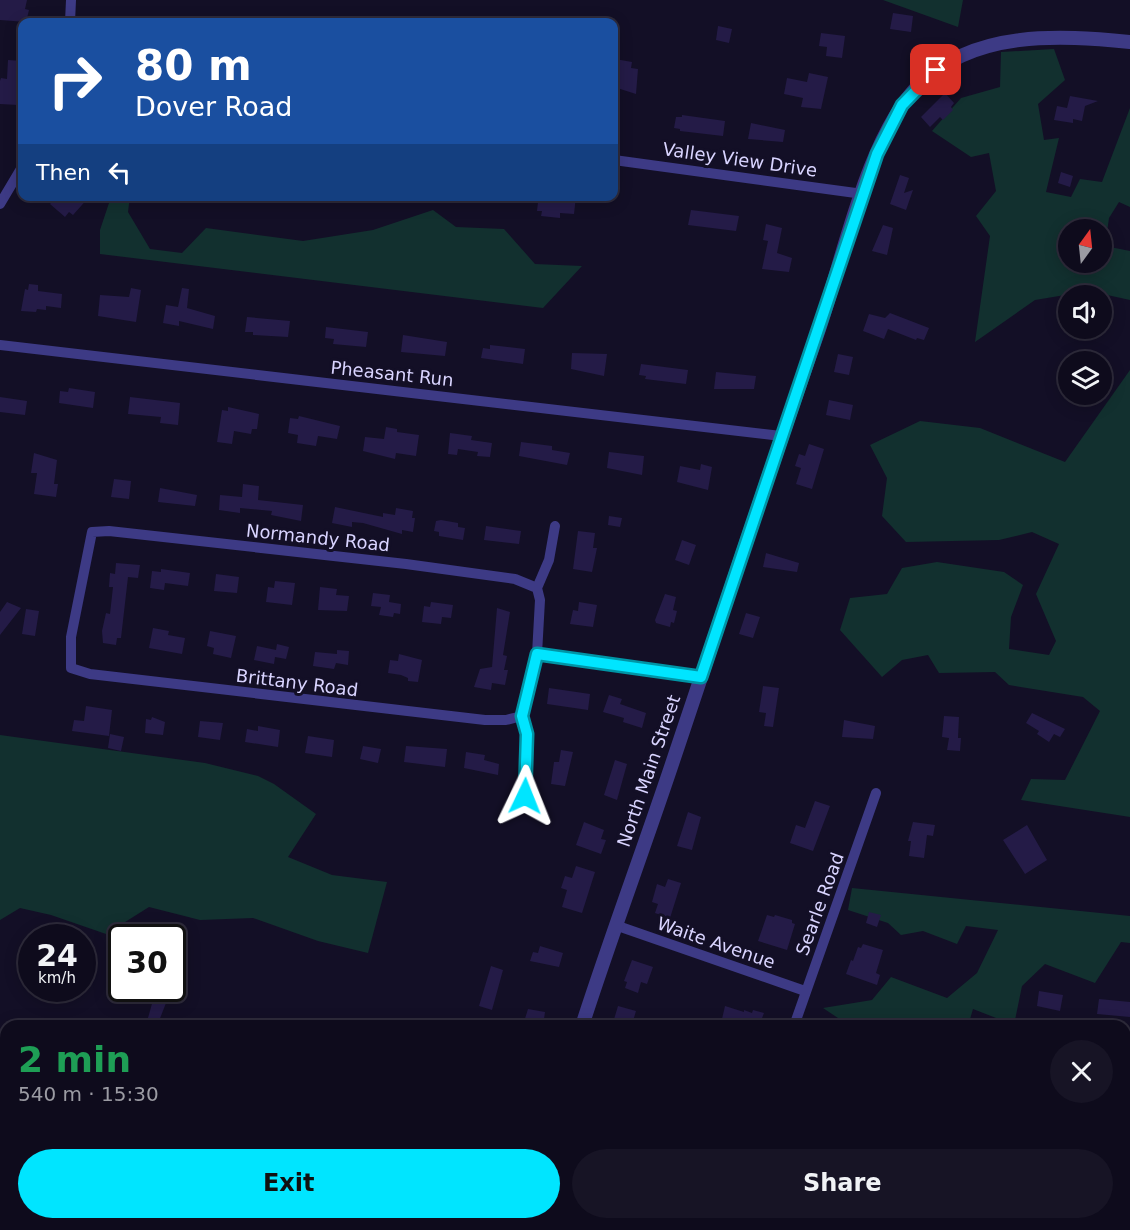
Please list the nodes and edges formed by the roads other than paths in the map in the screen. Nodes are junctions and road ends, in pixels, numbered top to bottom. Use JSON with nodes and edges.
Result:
{"nodes":[{"id":1,"x":71,"y":0,"type":"edge"},
{"id":2,"x":70,"y":18,"type":"edge"},
{"id":3,"x":1130,"y":42,"type":"edge"},
{"id":4,"x":618,"y":161,"type":"edge"},
{"id":5,"x":18,"y":174,"type":"edge"},
{"id":6,"x":863,"y":194,"type":"junction"},
{"id":7,"x":0,"y":204,"type":"edge"},
{"id":8,"x":0,"y":345,"type":"edge"},
{"id":9,"x":781,"y":436,"type":"junction"},
{"id":10,"x":555,"y":526,"type":"dead end"},
{"id":11,"x":537,"y":588,"type":"junction"},
{"id":12,"x":537,"y":654,"type":"junction"},
{"id":13,"x":71,"y":666,"type":"joint"},
{"id":14,"x":701,"y":677,"type":"junction"},
{"id":15,"x":522,"y":716,"type":"junction"},
{"id":16,"x":876,"y":793,"type":"dead end"},
{"id":17,"x":525,"y":796,"type":"dead end"},
{"id":18,"x":615,"y":925,"type":"junction"},
{"id":19,"x":806,"y":991,"type":"junction"},
{"id":20,"x":584,"y":1020,"type":"edge"},
{"id":21,"x":796,"y":1020,"type":"edge"}],
"edges":[{"from":1,"to":2,"type":"street"},
{"from":3,"to":6,"type":"street","name":"North Main Street"},
{"from":4,"to":6,"type":"street","name":"Valley View Drive"},
{"from":5,"to":7,"type":"street"},
{"from":6,"to":9,"type":"street","name":"North Main Street"},
{"from":8,"to":9,"type":"street","name":"Pheasant Run"},
{"from":9,"to":14,"type":"street","name":"North Main Street"},
{"from":10,"to":11,"type":"street"},
{"from":11,"to":12,"type":"street"},
{"from":11,"to":13,"type":"street","name":"Normandy Road"},
{"from":12,"to":14,"type":"street"},
{"from":12,"to":15,"type":"street"},
{"from":13,"to":15,"type":"street","name":"Brittany Road"},
{"from":14,"to":18,"type":"street","name":"North Main Street"},
{"from":15,"to":17,"type":"street"},
{"from":16,"to":19,"type":"street","name":"Searle Road"},
{"from":18,"to":19,"type":"street","name":"Waite Avenue"},
{"from":18,"to":20,"type":"street","name":"North Main Street"},
{"from":19,"to":21,"type":"street","name":"Searle Road"}]}
